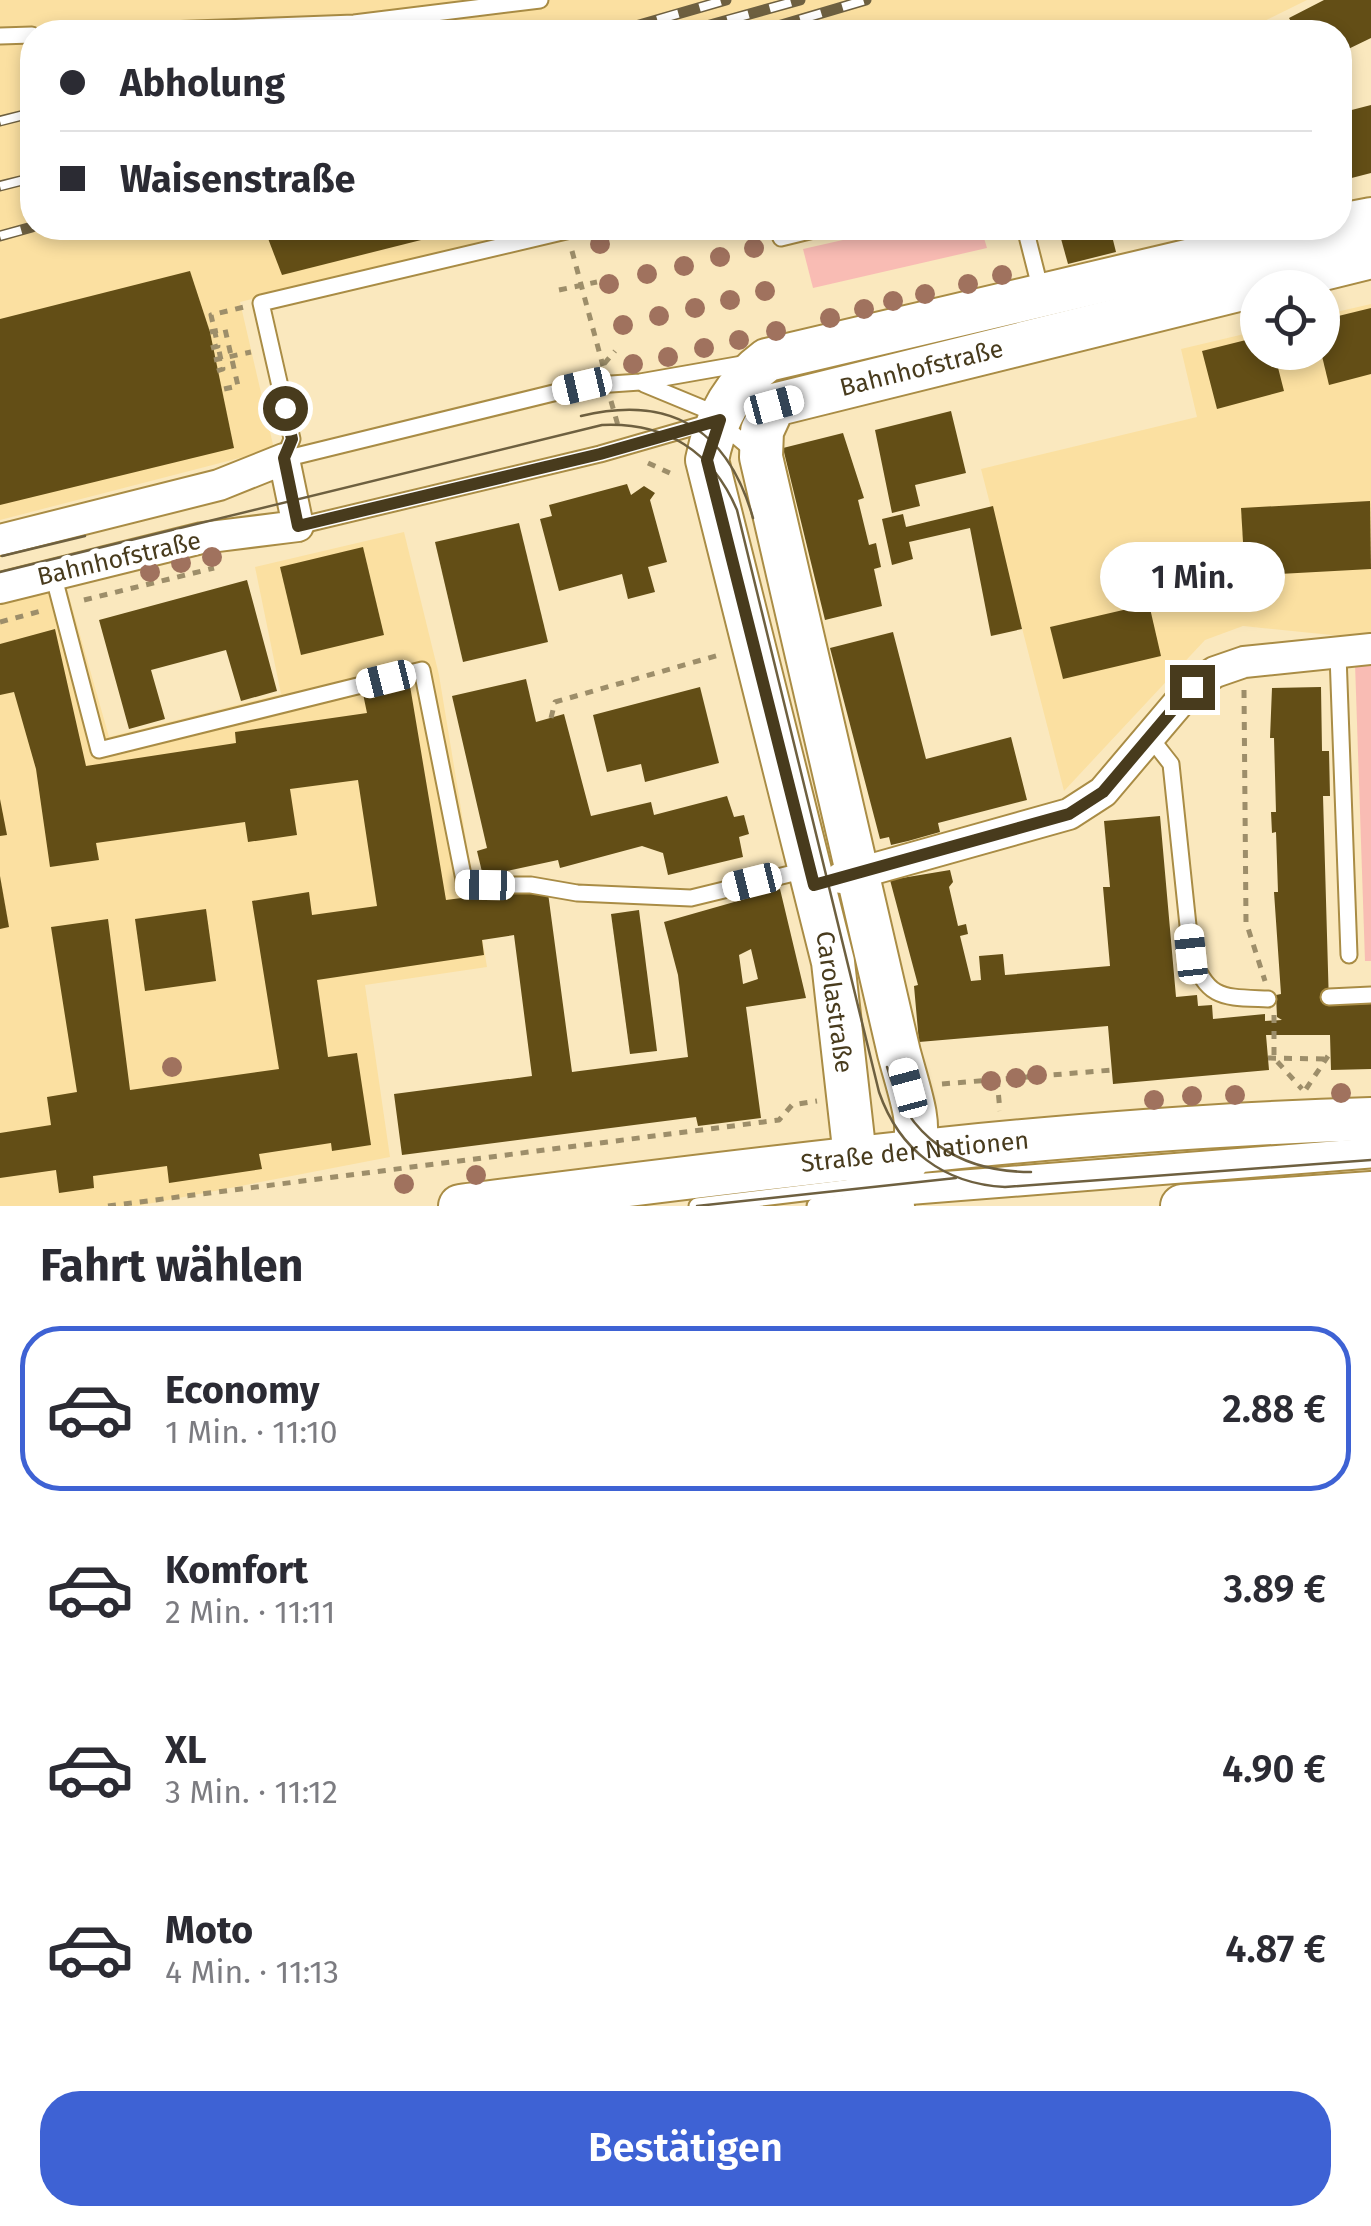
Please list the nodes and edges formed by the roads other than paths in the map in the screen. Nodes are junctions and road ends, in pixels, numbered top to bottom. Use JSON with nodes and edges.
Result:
{"nodes":[{"id":1,"x":540,"y":0,"type":"edge"},
{"id":2,"x":378,"y":20,"type":"edge"},
{"id":3,"x":527,"y":240,"type":"edge"},
{"id":4,"x":1028,"y":240,"type":"edge"},
{"id":5,"x":1289,"y":240,"type":"edge"},
{"id":6,"x":1371,"y":257,"type":"edge"},
{"id":7,"x":1054,"y":314,"type":"junction"},
{"id":8,"x":767,"y":360,"type":"junction"},
{"id":9,"x":640,"y":382,"type":"junction"},
{"id":10,"x":747,"y":412,"type":"junction"},
{"id":11,"x":284,"y":458,"type":"junction"},
{"id":12,"x":298,"y":526,"type":"junction"},
{"id":13,"x":0,"y":540,"type":"edge"},
{"id":14,"x":53,"y":574,"type":"junction"},
{"id":15,"x":0,"y":588,"type":"edge"},
{"id":16,"x":1371,"y":649,"type":"edge"},
{"id":17,"x":1338,"y":655,"type":"junction"},
{"id":18,"x":1148,"y":736,"type":"junction"},
{"id":19,"x":856,"y":874,"type":"junction"},
{"id":20,"x":812,"y":877,"type":"junction"},
{"id":21,"x":1349,"y":955,"type":"dead end"},
{"id":22,"x":1371,"y":995,"type":"edge"},
{"id":23,"x":1270,"y":998,"type":"road end"},
{"id":24,"x":1329,"y":998,"type":"dead end"},
{"id":25,"x":1371,"y":1118,"type":"edge"},
{"id":26,"x":1371,"y":1146,"type":"edge"},
{"id":27,"x":914,"y":1151,"type":"junction"},
{"id":28,"x":1371,"y":1160,"type":"edge"},
{"id":29,"x":875,"y":1191,"type":"edge"},
{"id":30,"x":1371,"y":1193,"type":"edge"},
{"id":31,"x":460,"y":1206,"type":"edge"},
{"id":32,"x":698,"y":1206,"type":"edge"},
{"id":33,"x":814,"y":1206,"type":"edge"},
{"id":34,"x":1182,"y":1206,"type":"edge"}],
"edges":[{"from":1,"to":2,"type":"lane"},
{"from":3,"to":11,"type":"lane"},
{"from":4,"to":7,"type":"lane"},
{"from":5,"to":7,"type":"main road","name":"Bahnhofstraße"},
{"from":6,"to":7,"type":"main road","name":"Bahnhofstraße"},
{"from":7,"to":8,"type":"main road","name":"Bahnhofstraße"},
{"from":7,"to":10,"type":"main road","name":"Bahnhofstraße"},
{"from":8,"to":9,"type":"lane","name":"Bahnhofstraße"},
{"from":8,"to":10,"type":"main road","name":"Carolastraße"},
{"from":9,"to":10,"type":"lane"},
{"from":9,"to":11,"type":"lane","name":"Bahnhofstraße"},
{"from":10,"to":12,"type":"lane","name":"Bahnhofstraße"},
{"from":10,"to":19,"type":"main road","name":"Carolastraße"},
{"from":10,"to":20,"type":"main road","name":"Carolastraße"},
{"from":11,"to":12,"type":"street"},
{"from":11,"to":13,"type":"street","name":"Bahnhofstraße"},
{"from":12,"to":14,"type":"street","name":"Bahnhofstraße"},
{"from":14,"to":15,"type":"street","name":"Bahnhofstraße"},
{"from":14,"to":20,"type":"lane"},
{"from":16,"to":17,"type":"street"},
{"from":17,"to":18,"type":"street"},
{"from":17,"to":21,"type":"lane"},
{"from":18,"to":19,"type":"street"},
{"from":18,"to":23,"type":"lane"},
{"from":19,"to":20,"type":"street"},
{"from":19,"to":27,"type":"main road","name":"Carolastraße"},
{"from":20,"to":29,"type":"main road","name":"Carolastraße"},
{"from":22,"to":24,"type":"lane"},
{"from":25,"to":27,"type":"main road","name":"Straße der Nationen"},
{"from":26,"to":29,"type":"lane"},
{"from":27,"to":29,"type":"main road","name":"Straße der Nationen"},
{"from":28,"to":29,"type":"lane"},
{"from":29,"to":31,"type":"main road","name":"Straße der Nationen"},
{"from":29,"to":32,"type":"lane"},
{"from":29,"to":33,"type":"lane"},
{"from":30,"to":34,"type":"main road"}]}
